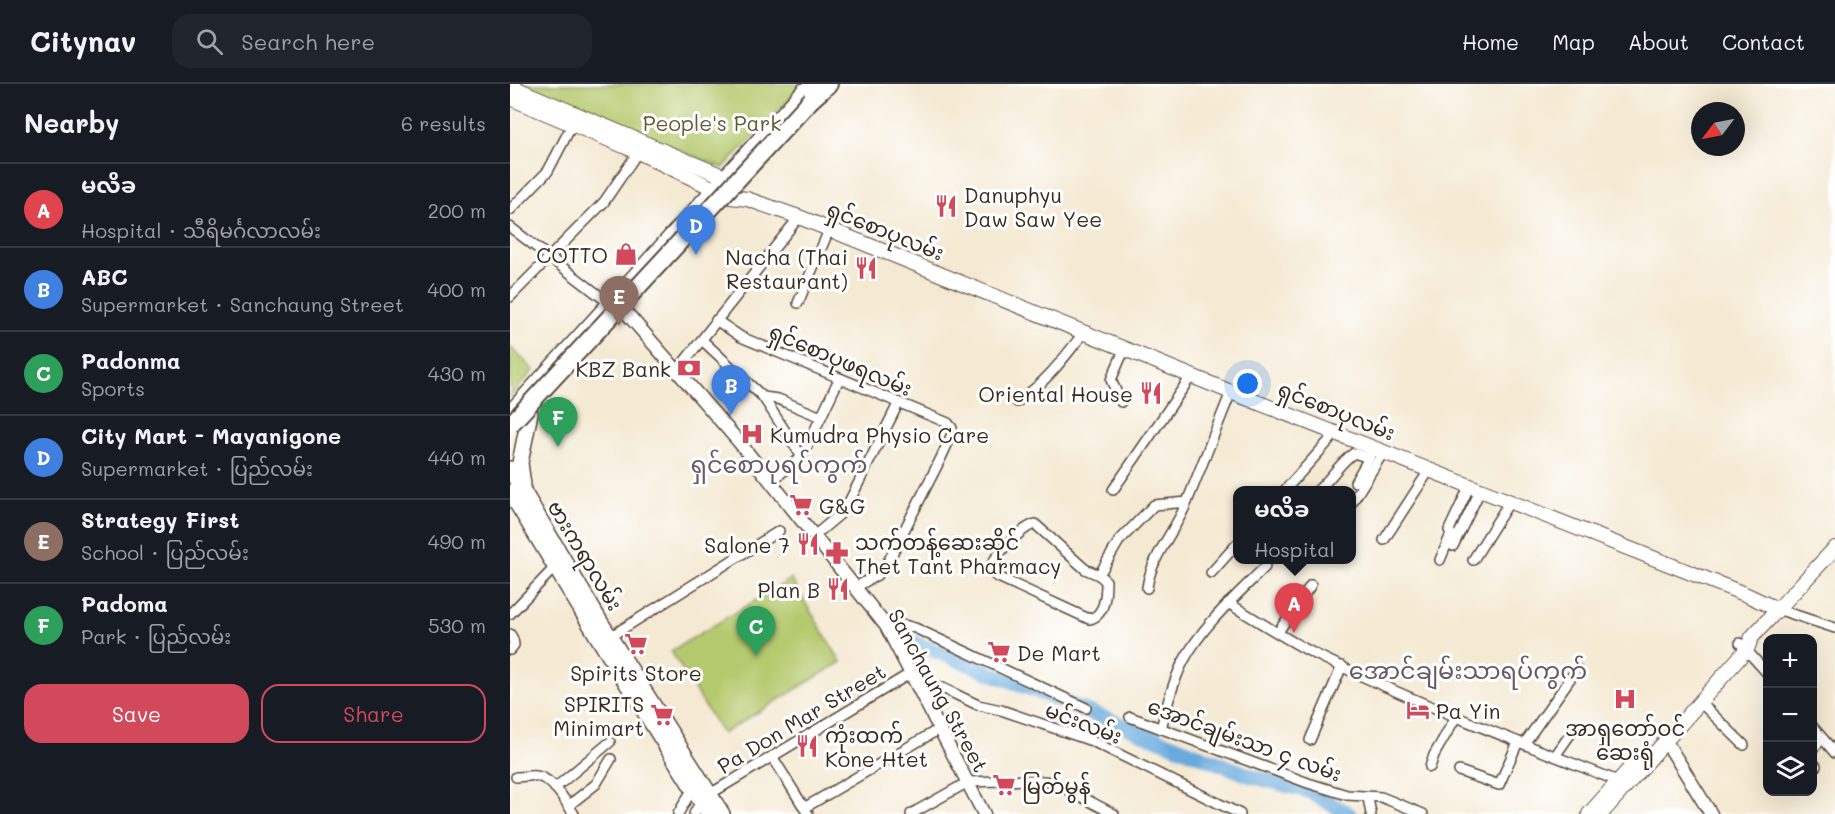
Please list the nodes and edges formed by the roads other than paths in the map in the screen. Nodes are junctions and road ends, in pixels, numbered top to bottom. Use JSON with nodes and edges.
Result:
{"nodes":[{"id":1,"x":825,"y":84,"type":"edge"},
{"id":2,"x":510,"y":86,"type":"edge"},
{"id":3,"x":510,"y":98,"type":"edge"},
{"id":4,"x":572,"y":125,"type":"junction"},
{"id":5,"x":638,"y":152,"type":"junction"},
{"id":6,"x":720,"y":183,"type":"junction"},
{"id":7,"x":739,"y":195,"type":"junction"},
{"id":8,"x":510,"y":210,"type":"edge"},
{"id":9,"x":799,"y":217,"type":"junction"},
{"id":10,"x":510,"y":227,"type":"edge"},
{"id":11,"x":829,"y":230,"type":"junction"},
{"id":12,"x":548,"y":257,"type":"junction"},
{"id":13,"x":510,"y":297,"type":"edge"},
{"id":14,"x":609,"y":303,"type":"junction"},
{"id":15,"x":798,"y":303,"type":"dead end"},
{"id":16,"x":624,"y":310,"type":"junction"},
{"id":17,"x":716,"y":320,"type":"junction"},
{"id":18,"x":1085,"y":331,"type":"junction"},
{"id":19,"x":702,"y":340,"type":"junction"},
{"id":20,"x":1125,"y":348,"type":"junction"},
{"id":21,"x":676,"y":372,"type":"junction"},
{"id":22,"x":1191,"y":375,"type":"junction"},
{"id":23,"x":839,"y":379,"type":"junction"},
{"id":24,"x":1231,"y":392,"type":"junction"},
{"id":25,"x":763,"y":397,"type":"junction"},
{"id":26,"x":1017,"y":402,"type":"dead end"},
{"id":27,"x":1121,"y":402,"type":"dead end"},
{"id":28,"x":898,"y":404,"type":"junction"},
{"id":29,"x":510,"y":412,"type":"edge"},
{"id":30,"x":530,"y":413,"type":"junction"},
{"id":31,"x":821,"y":417,"type":"junction"},
{"id":32,"x":510,"y":425,"type":"edge"},
{"id":33,"x":1337,"y":432,"type":"junction"},
{"id":34,"x":510,"y":436,"type":"edge"},
{"id":35,"x":1376,"y":452,"type":"junction"},
{"id":36,"x":802,"y":457,"type":"junction"},
{"id":37,"x":510,"y":469,"type":"edge"},
{"id":38,"x":1430,"y":469,"type":"junction"},
{"id":39,"x":771,"y":481,"type":"junction"},
{"id":40,"x":1355,"y":482,"type":"dead end"},
{"id":41,"x":1289,"y":486,"type":"edge"},
{"id":42,"x":1322,"y":486,"type":"edge"},
{"id":43,"x":1475,"y":487,"type":"junction"},
{"id":44,"x":1113,"y":490,"type":"dead end"},
{"id":45,"x":1356,"y":494,"type":"edge"},
{"id":46,"x":516,"y":498,"type":"edge"},
{"id":47,"x":1510,"y":501,"type":"junction"},
{"id":48,"x":1187,"y":502,"type":"junction"},
{"id":49,"x":778,"y":531,"type":"dead end"},
{"id":50,"x":814,"y":536,"type":"junction"},
{"id":51,"x":1384,"y":540,"type":"dead end"},
{"id":52,"x":1233,"y":548,"type":"edge"},
{"id":53,"x":1452,"y":548,"type":"dead end"},
{"id":54,"x":1835,"y":548,"type":"edge"},
{"id":55,"x":1440,"y":560,"type":"dead end"},
{"id":56,"x":1473,"y":560,"type":"dead end"},
{"id":57,"x":560,"y":563,"type":"junction"},
{"id":58,"x":1265,"y":567,"type":"dead end"},
{"id":59,"x":1211,"y":573,"type":"dead end"},
{"id":60,"x":1099,"y":575,"type":"junction"},
{"id":61,"x":1311,"y":585,"type":"dead end"},
{"id":62,"x":854,"y":588,"type":"junction"},
{"id":63,"x":1147,"y":588,"type":"dead end"},
{"id":64,"x":1228,"y":603,"type":"junction"},
{"id":65,"x":1777,"y":609,"type":"junction"},
{"id":66,"x":510,"y":614,"type":"edge"},
{"id":67,"x":886,"y":626,"type":"junction"},
{"id":68,"x":1835,"y":628,"type":"edge"},
{"id":69,"x":1278,"y":632,"type":"junction"},
{"id":70,"x":510,"y":634,"type":"edge"},
{"id":71,"x":605,"y":640,"type":"junction"},
{"id":72,"x":1746,"y":643,"type":"junction"},
{"id":73,"x":510,"y":650,"type":"edge"},
{"id":74,"x":1342,"y":666,"type":"junction"},
{"id":75,"x":1763,"y":668,"type":"edge"},
{"id":76,"x":1577,"y":669,"type":"dead end"},
{"id":77,"x":911,"y":673,"type":"junction"},
{"id":78,"x":1701,"y":703,"type":"junction"},
{"id":79,"x":1086,"y":708,"type":"dead end"},
{"id":80,"x":1130,"y":717,"type":"dead end"},
{"id":81,"x":1456,"y":717,"type":"junction"},
{"id":82,"x":941,"y":728,"type":"junction"},
{"id":83,"x":1161,"y":729,"type":"junction"},
{"id":84,"x":1574,"y":729,"type":"dead end"},
{"id":85,"x":1817,"y":732,"type":"edge"},
{"id":86,"x":1823,"y":739,"type":"junction"},
{"id":87,"x":1310,"y":740,"type":"dead end"},
{"id":88,"x":1665,"y":740,"type":"junction"},
{"id":89,"x":610,"y":742,"type":"dead end"},
{"id":90,"x":1521,"y":743,"type":"junction"},
{"id":91,"x":1817,"y":744,"type":"edge"},
{"id":92,"x":1744,"y":745,"type":"dead end"},
{"id":93,"x":1835,"y":753,"type":"edge"},
{"id":94,"x":772,"y":756,"type":"junction"},
{"id":95,"x":1555,"y":756,"type":"junction"},
{"id":96,"x":612,"y":759,"type":"dead end"},
{"id":97,"x":1430,"y":767,"type":"dead end"},
{"id":98,"x":1459,"y":771,"type":"dead end"},
{"id":99,"x":516,"y":777,"type":"dead end"},
{"id":100,"x":1618,"y":781,"type":"junction"},
{"id":101,"x":968,"y":782,"type":"junction"},
{"id":102,"x":555,"y":789,"type":"junction"},
{"id":103,"x":1368,"y":798,"type":"junction"},
{"id":104,"x":701,"y":802,"type":"edge"},
{"id":105,"x":568,"y":806,"type":"junction"},
{"id":106,"x":806,"y":811,"type":"edge"},
{"id":107,"x":574,"y":814,"type":"edge"},
{"id":108,"x":678,"y":814,"type":"edge"},
{"id":109,"x":722,"y":814,"type":"edge"},
{"id":110,"x":912,"y":814,"type":"edge"},
{"id":111,"x":984,"y":814,"type":"edge"},
{"id":112,"x":1114,"y":814,"type":"edge"},
{"id":113,"x":1240,"y":814,"type":"edge"},
{"id":114,"x":1371,"y":814,"type":"edge"},
{"id":115,"x":1423,"y":814,"type":"edge"},
{"id":116,"x":1589,"y":814,"type":"edge"},
{"id":117,"x":1601,"y":814,"type":"edge"},
{"id":118,"x":1711,"y":814,"type":"edge"}],
"edges":[{"from":1,"to":6,"type":"main road"},
{"from":1,"to":7,"type":"main road"},
{"from":1,"to":32,"type":"highway","bridge":true},
{"from":2,"to":6,"type":"main road"},
{"from":3,"to":4,"type":"main road"},
{"from":4,"to":5,"type":"main road"},
{"from":4,"to":8,"type":"street"},
{"from":5,"to":6,"type":"main road"},
{"from":5,"to":12,"type":"street"},
{"from":6,"to":7,"type":"main road"},
{"from":6,"to":14,"type":"main road"},
{"from":7,"to":9,"type":"main road","name":"ရှင်စောပုလမ်း"},
{"from":7,"to":16,"type":"main road"},
{"from":9,"to":11,"type":"main road","name":"ရှင်စောပုလမ်း"},
{"from":9,"to":17,"type":"street"},
{"from":10,"to":12,"type":"street"},
{"from":11,"to":15,"type":"street"},
{"from":11,"to":18,"type":"main road","name":"ရှင်စောပုလမ်း"},
{"from":12,"to":13,"type":"street"},
{"from":12,"to":14,"type":"street"},
{"from":14,"to":29,"type":"main road"},
{"from":16,"to":21,"type":"street","name":"Sanchaung Street"},
{"from":16,"to":30,"type":"main road"},
{"from":17,"to":19,"type":"street"},
{"from":17,"to":23,"type":"street","name":"ရှင်စောပုဖရလမ်း"},
{"from":18,"to":20,"type":"main road","name":"ရှင်စောပုလမ်း"},
{"from":18,"to":26,"type":"street"},
{"from":19,"to":21,"type":"street"},
{"from":19,"to":25,"type":"street"},
{"from":20,"to":22,"type":"main road","name":"ရှင်စောပုလမ်း"},
{"from":20,"to":27,"type":"street"},
{"from":21,"to":39,"type":"street","name":"Sanchaung Street"},
{"from":22,"to":24,"type":"main road","name":"ရှင်စောပုလမ်း"},
{"from":22,"to":44,"type":"street"},
{"from":23,"to":28,"type":"street","name":"ရှင်စောပုဖရလမ်း"},
{"from":23,"to":31,"type":"street"},
{"from":24,"to":33,"type":"main road","name":"ရှင်စောပုလမ်း"},
{"from":24,"to":48,"type":"street"},
{"from":25,"to":31,"type":"street"},
{"from":25,"to":36,"type":"street"},
{"from":28,"to":50,"type":"street"},
{"from":28,"to":62,"type":"street","name":"ရှင်စောပုဖရလမ်း"},
{"from":30,"to":34,"type":"main road"},
{"from":30,"to":46,"type":"main road"},
{"from":31,"to":36,"type":"street"},
{"from":33,"to":35,"type":"main road","name":"ရှင်စောပုလမ်း"},
{"from":33,"to":41,"type":"street"},
{"from":35,"to":38,"type":"main road","name":"ရှင်စောပုလမ်း"},
{"from":35,"to":40,"type":"street"},
{"from":35,"to":42,"type":"street"},
{"from":35,"to":45,"type":"street"},
{"from":36,"to":39,"type":"street"},
{"from":37,"to":46,"type":"main road","name":"ဗားကရာလမ်း"},
{"from":38,"to":43,"type":"main road","name":"ရှင်စောပုလမ်း"},
{"from":38,"to":51,"type":"street"},
{"from":39,"to":50,"type":"street","name":"Sanchaung Street"},
{"from":43,"to":47,"type":"main road","name":"ရှင်စောပုလမ်း"},
{"from":43,"to":53,"type":"street"},
{"from":43,"to":55,"type":"street"},
{"from":46,"to":57,"type":"main road","name":"ဗားကရာလမ်း"},
{"from":47,"to":56,"type":"street"},
{"from":47,"to":65,"type":"main road","name":"ရှင်စောပုလမ်း"},
{"from":48,"to":60,"type":"street"},
{"from":48,"to":63,"type":"street"},
{"from":49,"to":71,"type":"street"},
{"from":50,"to":62,"type":"street","name":"Sanchaung Street"},
{"from":52,"to":59,"type":"street"},
{"from":54,"to":65,"type":"main road"},
{"from":57,"to":66,"type":"street"},
{"from":57,"to":71,"type":"main road","name":"ဗားကရာလမ်း"},
{"from":58,"to":64,"type":"street"},
{"from":60,"to":60,"type":"street"},
{"from":61,"to":69,"type":"street"},
{"from":62,"to":67,"type":"street","name":"Sanchaung Street"},
{"from":64,"to":69,"type":"street"},
{"from":64,"to":83,"type":"street"},
{"from":65,"to":68,"type":"street"},
{"from":65,"to":72,"type":"main road"},
{"from":67,"to":77,"type":"street","name":"Sanchaung Street"},
{"from":67,"to":79,"type":"street"},
{"from":69,"to":74,"type":"street"},
{"from":70,"to":73,"type":"street"},
{"from":71,"to":104,"type":"main road","name":"ဗားကရာလမ်း"},
{"from":72,"to":75,"type":"street"},
{"from":72,"to":78,"type":"main road"},
{"from":72,"to":100,"type":"main road"},
{"from":74,"to":81,"type":"street"},
{"from":74,"to":87,"type":"street"},
{"from":76,"to":90,"type":"street"},
{"from":77,"to":82,"type":"street","name":"Sanchaung Street"},
{"from":77,"to":94,"type":"street","name":"Pa Don Mar Street"},
{"from":77,"to":113,"type":"street","name":"မင်းလမ်း"},
{"from":78,"to":88,"type":"main road"},
{"from":78,"to":92,"type":"street"},
{"from":80,"to":83,"type":"street","name":"အောင်ချမ်းသာ ၄ လမ်း"},
{"from":81,"to":90,"type":"street"},
{"from":81,"to":97,"type":"street"},
{"from":82,"to":101,"type":"street","name":"Sanchaung Street"},
{"from":82,"to":106,"type":"street"},
{"from":83,"to":103,"type":"street","name":"အောင်ချမ်းသာ ၄ လမ်း"},
{"from":84,"to":95,"type":"street"},
{"from":85,"to":86,"type":"street"},
{"from":86,"to":91,"type":"street"},
{"from":86,"to":93,"type":"street"},
{"from":88,"to":117,"type":"main road"},
{"from":88,"to":118,"type":"street"},
{"from":89,"to":102,"type":"street"},
{"from":90,"to":95,"type":"street"},
{"from":90,"to":98,"type":"street"},
{"from":94,"to":104,"type":"street","name":"Pa Don Mar Street"},
{"from":94,"to":106,"type":"street"},
{"from":95,"to":100,"type":"street"},
{"from":96,"to":105,"type":"street"},
{"from":99,"to":102,"type":"street"},
{"from":100,"to":116,"type":"main road"},
{"from":101,"to":110,"type":"street"},
{"from":101,"to":111,"type":"street","name":"Sanchaung Street"},
{"from":101,"to":112,"type":"street"},
{"from":102,"to":105,"type":"street"},
{"from":103,"to":114,"type":"street"},
{"from":103,"to":115,"type":"street","name":"အောင်ချမ်းသာ ၄ လမ်း"},
{"from":104,"to":108,"type":"street"},
{"from":104,"to":109,"type":"main road","name":"ဗားကရာလမ်း"},
{"from":105,"to":107,"type":"street"}]}
